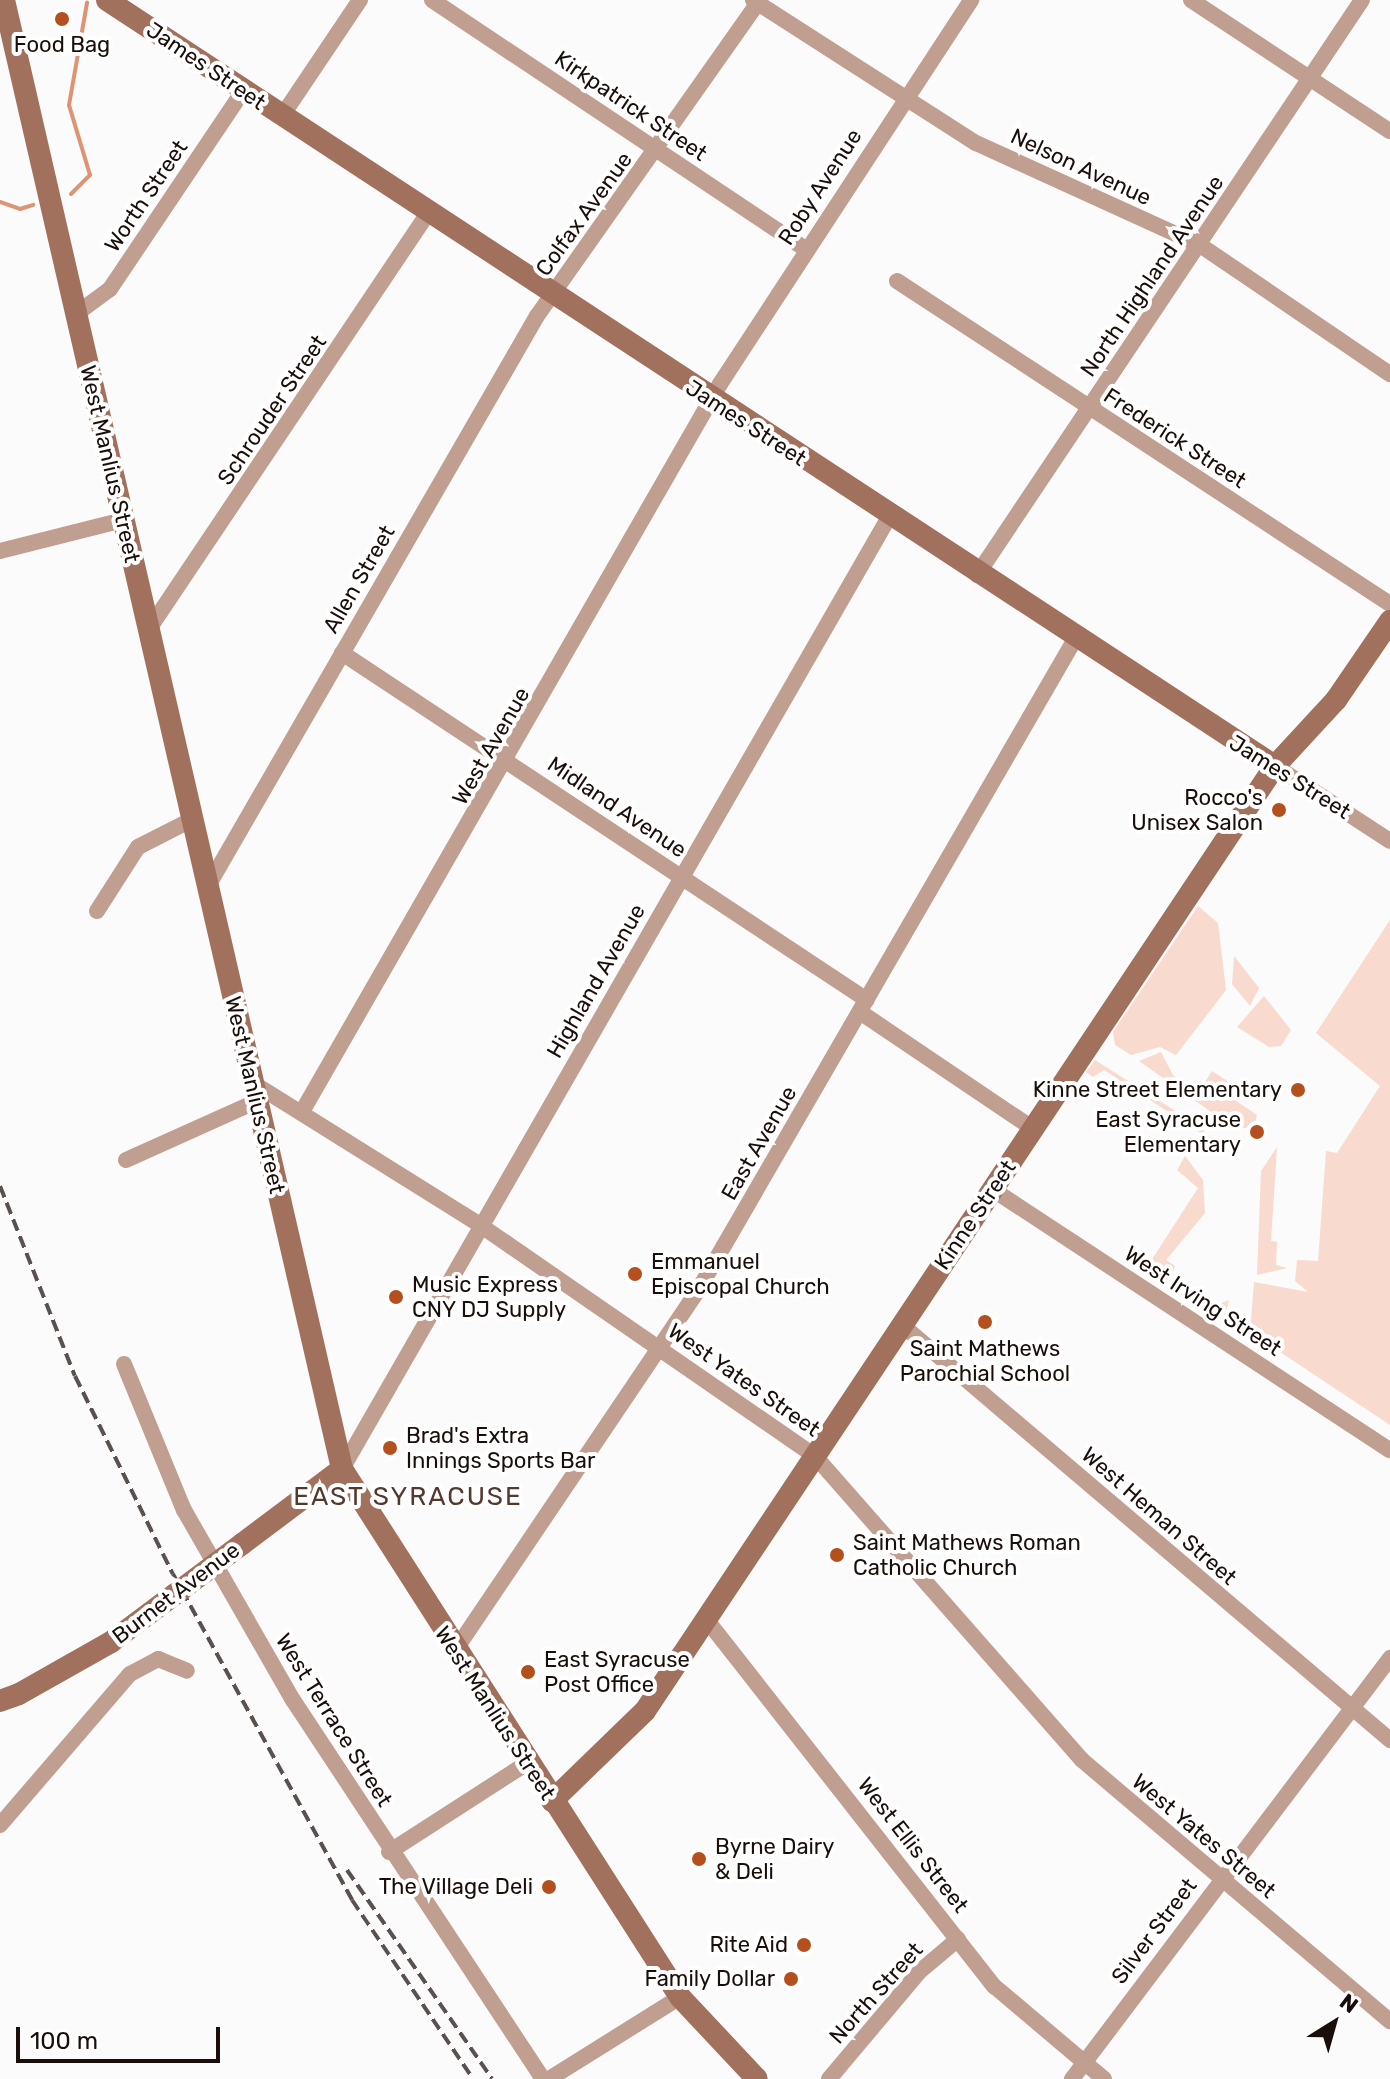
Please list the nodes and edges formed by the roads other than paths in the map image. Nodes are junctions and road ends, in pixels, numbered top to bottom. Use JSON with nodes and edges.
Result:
{"nodes":[{"id":1,"x":4,"y":0,"type":"edge"},
{"id":2,"x":107,"y":0,"type":"edge"},
{"id":3,"x":360,"y":0,"type":"edge"},
{"id":4,"x":432,"y":0,"type":"edge"},
{"id":5,"x":971,"y":0,"type":"edge"},
{"id":6,"x":1191,"y":0,"type":"edge"},
{"id":7,"x":1362,"y":0,"type":"edge"},
{"id":8,"x":757,"y":1,"type":"edge"},
{"id":9,"x":1310,"y":79,"type":"junction"},
{"id":10,"x":243,"y":91,"type":"junction"},
{"id":11,"x":905,"y":99,"type":"junction"},
{"id":12,"x":282,"y":116,"type":"junction"},
{"id":13,"x":1390,"y":131,"type":"edge"},
{"id":14,"x":658,"y":150,"type":"junction"},
{"id":15,"x":428,"y":213,"type":"junction"},
{"id":16,"x":1200,"y":245,"type":"junction"},
{"id":17,"x":806,"y":249,"type":"junction"},
{"id":18,"x":897,"y":281,"type":"dead end"},
{"id":19,"x":552,"y":296,"type":"junction"},
{"id":20,"x":76,"y":314,"type":"junction"},
{"id":21,"x":1390,"y":374,"type":"edge"},
{"id":22,"x":715,"y":403,"type":"junction"},
{"id":23,"x":1089,"y":409,"type":"junction"},
{"id":24,"x":889,"y":517,"type":"junction"},
{"id":25,"x":123,"y":520,"type":"junction"},
{"id":26,"x":0,"y":551,"type":"edge"},
{"id":27,"x":977,"y":575,"type":"junction"},
{"id":28,"x":1390,"y":604,"type":"edge"},
{"id":29,"x":1390,"y":621,"type":"edge"},
{"id":30,"x":149,"y":629,"type":"junction"},
{"id":31,"x":1075,"y":639,"type":"junction"},
{"id":32,"x":342,"y":653,"type":"junction"},
{"id":33,"x":508,"y":761,"type":"junction"},
{"id":34,"x":1275,"y":766,"type":"junction"},
{"id":35,"x":193,"y":819,"type":"junction"},
{"id":36,"x":1390,"y":841,"type":"edge"},
{"id":37,"x":681,"y":877,"type":"junction"},
{"id":38,"x":208,"y":886,"type":"junction"},
{"id":39,"x":97,"y":911,"type":"dead end"},
{"id":40,"x":864,"y":1006,"type":"junction"},
{"id":41,"x":255,"y":1092,"type":"junction"},
{"id":42,"x":303,"y":1110,"type":"junction"},
{"id":43,"x":1032,"y":1128,"type":"junction"},
{"id":44,"x":126,"y":1160,"type":"dead end"},
{"id":45,"x":992,"y":1189,"type":"junction"},
{"id":46,"x":480,"y":1225,"type":"junction"},
{"id":47,"x":902,"y":1325,"type":"junction"},
{"id":48,"x":662,"y":1349,"type":"junction"},
{"id":49,"x":124,"y":1364,"type":"dead end"},
{"id":50,"x":1390,"y":1450,"type":"edge"},
{"id":51,"x":814,"y":1455,"type":"junction"},
{"id":52,"x":342,"y":1469,"type":"junction"},
{"id":53,"x":706,"y":1619,"type":"junction"},
{"id":54,"x":454,"y":1652,"type":"junction"},
{"id":55,"x":1390,"y":1658,"type":"edge"},
{"id":56,"x":187,"y":1671,"type":"dead end"},
{"id":57,"x":10,"y":1698,"type":"edge"},
{"id":58,"x":1352,"y":1707,"type":"junction"},
{"id":59,"x":1390,"y":1740,"type":"edge"},
{"id":60,"x":527,"y":1763,"type":"junction"},
{"id":61,"x":552,"y":1801,"type":"junction"},
{"id":62,"x":0,"y":1825,"type":"edge"},
{"id":63,"x":389,"y":1852,"type":"junction"},
{"id":64,"x":1221,"y":1879,"type":"junction"},
{"id":65,"x":958,"y":1939,"type":"junction"},
{"id":66,"x":680,"y":1997,"type":"junction"},
{"id":67,"x":1390,"y":2021,"type":"edge"},
{"id":68,"x":1085,"y":2063,"type":"junction"},
{"id":69,"x":543,"y":2079,"type":"edge"},
{"id":70,"x":549,"y":2079,"type":"edge"},
{"id":71,"x":757,"y":2079,"type":"edge"},
{"id":72,"x":829,"y":2079,"type":"edge"},
{"id":73,"x":1072,"y":2079,"type":"edge"},
{"id":74,"x":1104,"y":2079,"type":"edge"}],
"edges":[{"from":1,"to":20,"type":"street","name":"West Manlius Street"},
{"from":2,"to":10,"type":"street","name":"James Street"},
{"from":3,"to":12,"type":"street"},
{"from":4,"to":14,"type":"street","name":"Kirkpatrick Street"},
{"from":5,"to":11,"type":"street","name":"Roby Avenue"},
{"from":6,"to":9,"type":"street"},
{"from":7,"to":9,"type":"street","name":"North Highland Avenue"},
{"from":8,"to":11,"type":"street","name":"Nelson Avenue"},
{"from":8,"to":14,"type":"street","name":"Colfax Avenue"},
{"from":9,"to":13,"type":"street"},
{"from":9,"to":16,"type":"street","name":"North Highland Avenue"},
{"from":10,"to":12,"type":"street","name":"James Street"},
{"from":10,"to":20,"type":"street","name":"Worth Street"},
{"from":11,"to":16,"type":"street","name":"Nelson Avenue"},
{"from":11,"to":17,"type":"street","name":"Roby Avenue"},
{"from":12,"to":15,"type":"street","name":"James Street"},
{"from":14,"to":17,"type":"street","name":"Kirkpatrick Street"},
{"from":14,"to":19,"type":"street","name":"Colfax Avenue"},
{"from":15,"to":19,"type":"street","name":"James Street"},
{"from":15,"to":30,"type":"street","name":"Schrouder Street"},
{"from":16,"to":21,"type":"street","name":"Nelson Avenue"},
{"from":16,"to":23,"type":"street","name":"North Highland Avenue"},
{"from":17,"to":22,"type":"street","name":"Roby Avenue"},
{"from":18,"to":23,"type":"street","name":"Frederick Street"},
{"from":19,"to":22,"type":"street","name":"James Street"},
{"from":19,"to":32,"type":"street","name":"Allen Street"},
{"from":20,"to":25,"type":"street","name":"West Manlius Street"},
{"from":22,"to":24,"type":"street","name":"James Street"},
{"from":22,"to":33,"type":"street","name":"West Avenue"},
{"from":23,"to":27,"type":"street","name":"North Highland Avenue"},
{"from":23,"to":28,"type":"street","name":"Frederick Street"},
{"from":24,"to":27,"type":"street","name":"James Street"},
{"from":24,"to":37,"type":"street","name":"Highland Avenue"},
{"from":25,"to":26,"type":"street"},
{"from":25,"to":30,"type":"street","name":"West Manlius Street"},
{"from":27,"to":31,"type":"street","name":"James Street"},
{"from":29,"to":34,"type":"street","name":"Kinne Street"},
{"from":30,"to":35,"type":"street","name":"West Manlius Street"},
{"from":31,"to":34,"type":"street","name":"James Street"},
{"from":31,"to":40,"type":"street","name":"East Avenue"},
{"from":32,"to":33,"type":"street","name":"Midland Avenue"},
{"from":32,"to":38,"type":"street","name":"Allen Street"},
{"from":33,"to":37,"type":"street","name":"Midland Avenue"},
{"from":33,"to":42,"type":"street","name":"West Avenue"},
{"from":34,"to":36,"type":"street","name":"James Street"},
{"from":34,"to":43,"type":"street","name":"Kinne Street"},
{"from":35,"to":38,"type":"street","name":"West Manlius Street"},
{"from":35,"to":39,"type":"street"},
{"from":37,"to":40,"type":"street","name":"Midland Avenue"},
{"from":37,"to":46,"type":"street","name":"Highland Avenue"},
{"from":38,"to":41,"type":"street","name":"West Manlius Street"},
{"from":40,"to":43,"type":"street","name":"Midland Avenue"},
{"from":40,"to":48,"type":"street","name":"East Avenue"},
{"from":41,"to":42,"type":"street","name":"West Yates Street"},
{"from":41,"to":44,"type":"street"},
{"from":41,"to":52,"type":"street","name":"West Manlius Street"},
{"from":42,"to":46,"type":"street","name":"West Yates Street"},
{"from":43,"to":45,"type":"street","name":"Kinne Street"},
{"from":45,"to":47,"type":"street","name":"Kinne Street"},
{"from":45,"to":50,"type":"street","name":"West Irving Street"},
{"from":46,"to":48,"type":"street","name":"West Yates Street"},
{"from":46,"to":52,"type":"street","name":"Highland Avenue"},
{"from":47,"to":51,"type":"street","name":"Kinne Street"},
{"from":47,"to":58,"type":"street","name":"West Heman Street"},
{"from":48,"to":51,"type":"street","name":"West Yates Street"},
{"from":48,"to":54,"type":"street","name":"East Avenue"},
{"from":49,"to":63,"type":"street","name":"West Terrace Street"},
{"from":51,"to":53,"type":"street","name":"Kinne Street"},
{"from":51,"to":64,"type":"street","name":"West Yates Street"},
{"from":52,"to":54,"type":"street","name":"West Manlius Street"},
{"from":52,"to":57,"type":"street","name":"Burnet Avenue","bridge":true},
{"from":53,"to":61,"type":"street","name":"Kinne Street"},
{"from":53,"to":65,"type":"street","name":"West Ellis Street"},
{"from":54,"to":60,"type":"street","name":"West Manlius Street"},
{"from":55,"to":58,"type":"street","name":"Silver Street"},
{"from":56,"to":62,"type":"street"},
{"from":58,"to":59,"type":"street","name":"West Heman Street"},
{"from":58,"to":64,"type":"street","name":"Silver Street"},
{"from":60,"to":61,"type":"street","name":"West Manlius Street"},
{"from":60,"to":63,"type":"street"},
{"from":61,"to":66,"type":"street","name":"West Manlius Street"},
{"from":63,"to":69,"type":"street","name":"West Terrace Street"},
{"from":64,"to":67,"type":"street","name":"West Yates Street"},
{"from":64,"to":68,"type":"street","name":"Silver Street"},
{"from":65,"to":68,"type":"street","name":"West Ellis Street"},
{"from":65,"to":72,"type":"street","name":"North Street"},
{"from":66,"to":70,"type":"street"},
{"from":66,"to":71,"type":"street","name":"West Manlius Street"},
{"from":68,"to":73,"type":"street","name":"Silver Street"},
{"from":68,"to":74,"type":"street","name":"West Ellis Street"}]}
